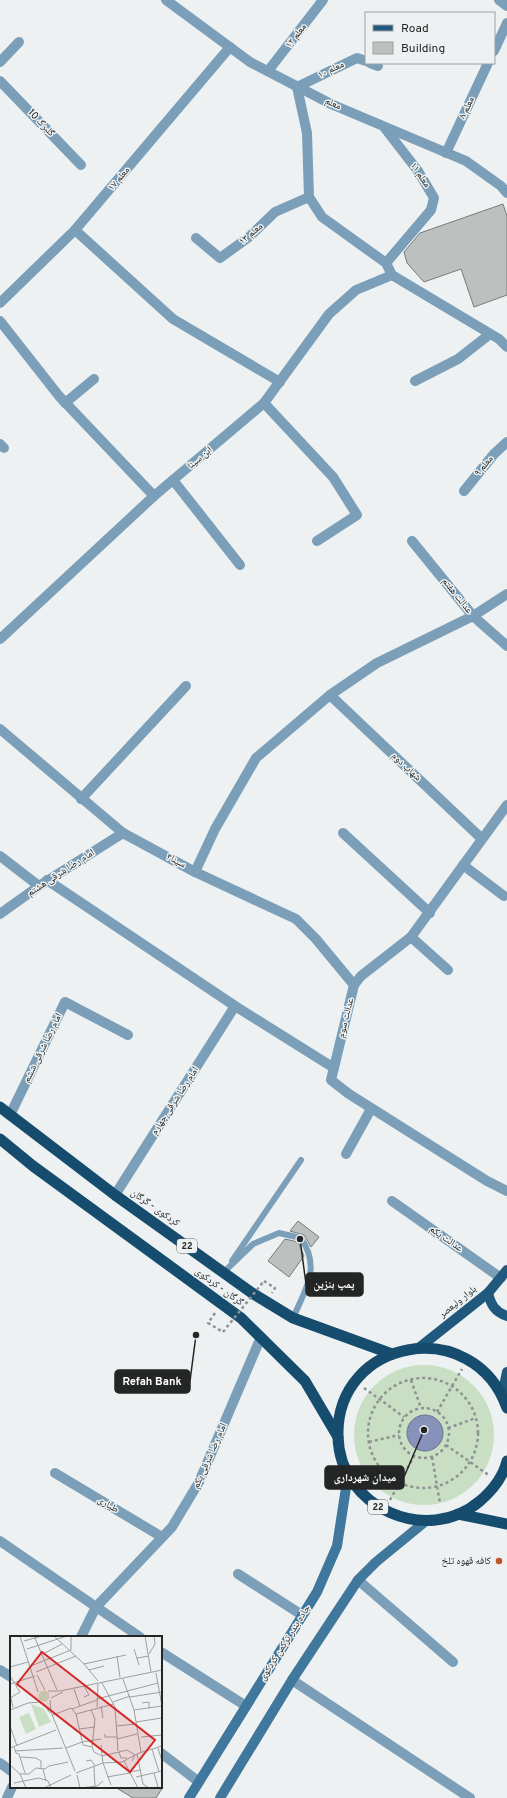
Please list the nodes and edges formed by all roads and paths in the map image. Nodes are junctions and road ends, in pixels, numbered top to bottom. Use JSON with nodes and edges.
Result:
{"nodes":[{"id":1,"x":166,"y":0,"type":"edge"},
{"id":2,"x":323,"y":0,"type":"edge"},
{"id":3,"x":499,"y":0,"type":"edge"},
{"id":4,"x":507,"y":6,"type":"edge"},
{"id":5,"x":507,"y":23,"type":"edge"},
{"id":6,"x":19,"y":42,"type":"dead end"},
{"id":7,"x":230,"y":47,"type":"junction"},
{"id":8,"x":495,"y":49,"type":"edge"},
{"id":9,"x":0,"y":62,"type":"edge"},
{"id":10,"x":365,"y":62,"type":"edge"},
{"id":11,"x":488,"y":64,"type":"edge"},
{"id":12,"x":268,"y":71,"type":"junction"},
{"id":13,"x":0,"y":81,"type":"edge"},
{"id":14,"x":297,"y":87,"type":"junction"},
{"id":15,"x":384,"y":127,"type":"junction"},
{"id":16,"x":446,"y":153,"type":"junction"},
{"id":17,"x":81,"y":165,"type":"dead end"},
{"id":18,"x":507,"y":193,"type":"edge"},
{"id":19,"x":309,"y":197,"type":"junction"},
{"id":20,"x":75,"y":230,"type":"junction"},
{"id":21,"x":196,"y":238,"type":"dead end"},
{"id":22,"x":386,"y":262,"type":"junction"},
{"id":23,"x":392,"y":275,"type":"junction"},
{"id":24,"x":0,"y":303,"type":"edge"},
{"id":25,"x":0,"y":321,"type":"edge"},
{"id":26,"x":490,"y":334,"type":"junction"},
{"id":27,"x":507,"y":347,"type":"edge"},
{"id":28,"x":94,"y":379,"type":"dead end"},
{"id":29,"x":416,"y":380,"type":"dead end"},
{"id":30,"x":280,"y":382,"type":"junction"},
{"id":31,"x":65,"y":403,"type":"junction"},
{"id":32,"x":264,"y":403,"type":"junction"},
{"id":33,"x":507,"y":442,"type":"edge"},
{"id":34,"x":173,"y":480,"type":"junction"},
{"id":35,"x":464,"y":491,"type":"dead end"},
{"id":36,"x":154,"y":496,"type":"junction"},
{"id":37,"x":317,"y":541,"type":"dead end"},
{"id":38,"x":412,"y":541,"type":"dead end"},
{"id":39,"x":240,"y":565,"type":"dead end"},
{"id":40,"x":507,"y":594,"type":"edge"},
{"id":41,"x":473,"y":616,"type":"junction"},
{"id":42,"x":0,"y":639,"type":"edge"},
{"id":43,"x":507,"y":646,"type":"edge"},
{"id":44,"x":186,"y":686,"type":"dead end"},
{"id":45,"x":330,"y":695,"type":"junction"},
{"id":46,"x":0,"y":729,"type":"edge"},
{"id":47,"x":81,"y":799,"type":"junction"},
{"id":48,"x":507,"y":805,"type":"edge"},
{"id":49,"x":123,"y":833,"type":"junction"},
{"id":50,"x":342,"y":834,"type":"dead end"},
{"id":51,"x":481,"y":838,"type":"junction"},
{"id":52,"x":0,"y":856,"type":"edge"},
{"id":53,"x":463,"y":865,"type":"junction"},
{"id":54,"x":195,"y":872,"type":"junction"},
{"id":55,"x":43,"y":883,"type":"junction"},
{"id":56,"x":504,"y":896,"type":"dead end"},
{"id":57,"x":430,"y":913,"type":"junction"},
{"id":58,"x":0,"y":914,"type":"edge"},
{"id":59,"x":411,"y":937,"type":"junction"},
{"id":60,"x":448,"y":970,"type":"dead end"},
{"id":61,"x":354,"y":985,"type":"junction"},
{"id":62,"x":235,"y":1006,"type":"junction"},
{"id":63,"x":128,"y":1035,"type":"dead end"},
{"id":64,"x":334,"y":1068,"type":"junction"},
{"id":65,"x":0,"y":1106,"type":"edge"},
{"id":66,"x":372,"y":1109,"type":"junction"},
{"id":67,"x":10,"y":1115,"type":"junction"},
{"id":68,"x":0,"y":1139,"type":"edge"},
{"id":69,"x":346,"y":1154,"type":"dead end"},
{"id":70,"x":301,"y":1160,"type":"dead end"},
{"id":71,"x":507,"y":1192,"type":"edge"},
{"id":72,"x":115,"y":1195,"type":"junction"},
{"id":73,"x":392,"y":1201,"type":"dead end"},
{"id":74,"x":224,"y":1272,"type":"junction"},
{"id":75,"x":504,"y":1274,"type":"edge"},
{"id":76,"x":275,"y":1288,"type":"dead end"},
{"id":77,"x":488,"y":1293,"type":"junction"},
{"id":78,"x":507,"y":1316,"type":"edge"},
{"id":79,"x":294,"y":1318,"type":"junction"},
{"id":80,"x":208,"y":1322,"type":"dead end"},
{"id":81,"x":261,"y":1338,"type":"junction"},
{"id":82,"x":420,"y":1347,"type":"junction"},
{"id":83,"x":392,"y":1354,"type":"junction"},
{"id":84,"x":468,"y":1359,"type":"junction"},
{"id":85,"x":507,"y":1372,"type":"edge"},
{"id":86,"x":411,"y":1380,"type":"junction"},
{"id":87,"x":355,"y":1382,"type":"junction"},
{"id":88,"x":453,"y":1387,"type":"junction"},
{"id":89,"x":502,"y":1395,"type":"junction"},
{"id":90,"x":380,"y":1399,"type":"junction"},
{"id":91,"x":421,"y":1408,"type":"junction"},
{"id":92,"x":507,"y":1408,"type":"edge"},
{"id":93,"x":437,"y":1412,"type":"junction"},
{"id":94,"x":404,"y":1417,"type":"junction"},
{"id":95,"x":476,"y":1418,"type":"junction"},
{"id":96,"x":448,"y":1428,"type":"junction"},
{"id":97,"x":399,"y":1435,"type":"junction"},
{"id":98,"x":338,"y":1438,"type":"junction"},
{"id":99,"x":369,"y":1442,"type":"junction"},
{"id":100,"x":446,"y":1445,"type":"junction"},
{"id":101,"x":414,"y":1456,"type":"junction"},
{"id":102,"x":432,"y":1457,"type":"junction"},
{"id":103,"x":507,"y":1461,"type":"edge"},
{"id":104,"x":470,"y":1462,"type":"junction"},
{"id":105,"x":55,"y":1473,"type":"dead end"},
{"id":106,"x":348,"y":1475,"type":"junction"},
{"id":107,"x":498,"y":1481,"type":"junction"},
{"id":108,"x":399,"y":1483,"type":"junction"},
{"id":109,"x":437,"y":1487,"type":"junction"},
{"id":110,"x":440,"y":1503,"type":"dead end"},
{"id":111,"x":384,"y":1511,"type":"junction"},
{"id":112,"x":458,"y":1514,"type":"junction"},
{"id":113,"x":426,"y":1521,"type":"junction"},
{"id":114,"x":507,"y":1524,"type":"edge"},
{"id":115,"x":162,"y":1537,"type":"junction"},
{"id":116,"x":0,"y":1541,"type":"edge"},
{"id":117,"x":238,"y":1574,"type":"dead end"},
{"id":118,"x":358,"y":1580,"type":"junction"},
{"id":119,"x":96,"y":1607,"type":"junction"},
{"id":120,"x":302,"y":1615,"type":"junction"},
{"id":121,"x":82,"y":1636,"type":"edge"},
{"id":122,"x":139,"y":1636,"type":"edge"},
{"id":123,"x":162,"y":1653,"type":"edge"},
{"id":124,"x":454,"y":1662,"type":"dead end"},
{"id":125,"x":0,"y":1670,"type":"edge"},
{"id":126,"x":10,"y":1676,"type":"edge"},
{"id":127,"x":292,"y":1680,"type":"junction"},
{"id":128,"x":246,"y":1706,"type":"junction"},
{"id":129,"x":162,"y":1754,"type":"edge"},
{"id":130,"x":0,"y":1763,"type":"edge"},
{"id":131,"x":10,"y":1769,"type":"edge"},
{"id":132,"x":199,"y":1782,"type":"junction"},
{"id":133,"x":12,"y":1788,"type":"edge"},
{"id":134,"x":7,"y":1798,"type":"edge"},
{"id":135,"x":189,"y":1798,"type":"edge"},
{"id":136,"x":220,"y":1798,"type":"edge"},
{"id":137,"x":470,"y":1798,"type":"edge"}],
"edges":[{"from":1,"to":7,"type":"street","name":"معلم"},
{"from":2,"to":12,"type":"street","name":"معلم ۱۲"},
{"from":3,"to":4,"type":"street"},
{"from":5,"to":8,"type":"street"},
{"from":6,"to":9,"type":"street"},
{"from":7,"to":12,"type":"street","name":"معلم"},
{"from":7,"to":20,"type":"street","name":"معلم ۱۷"},
{"from":10,"to":14,"type":"street","name":"معلم ۱۰"},
{"from":11,"to":16,"type":"street","name":"معلم ۸"},
{"from":12,"to":14,"type":"street","name":"معلم"},
{"from":13,"to":17,"type":"street","name":"گلبرگ 10"},
{"from":14,"to":15,"type":"street","name":"معلم"},
{"from":14,"to":19,"type":"street"},
{"from":15,"to":16,"type":"street","name":"معلم"},
{"from":15,"to":22,"type":"street","name":"معلم ۱۱"},
{"from":16,"to":18,"type":"street","name":"معلم"},
{"from":19,"to":21,"type":"street","name":"معلم ۱۳"},
{"from":19,"to":22,"type":"street"},
{"from":20,"to":24,"type":"street","name":"معلم ۱۷"},
{"from":20,"to":30,"type":"street"},
{"from":22,"to":23,"type":"street"},
{"from":23,"to":26,"type":"street"},
{"from":23,"to":30,"type":"street","name":"ابن سینا"},
{"from":25,"to":31,"type":"street"},
{"from":26,"to":27,"type":"street"},
{"from":26,"to":29,"type":"street"},
{"from":28,"to":31,"type":"street"},
{"from":30,"to":32,"type":"street","name":"ابن سینا"},
{"from":31,"to":36,"type":"street"},
{"from":32,"to":34,"type":"street","name":"ابن سینا"},
{"from":32,"to":37,"type":"street"},
{"from":33,"to":35,"type":"street","name":"معلم ۹"},
{"from":34,"to":36,"type":"street","name":"ابن سینا"},
{"from":34,"to":39,"type":"street"},
{"from":36,"to":42,"type":"street","name":"ابن سینا"},
{"from":38,"to":41,"type":"street","name":"عدالت هفتم"},
{"from":40,"to":41,"type":"street"},
{"from":41,"to":43,"type":"street","name":"عدالت هفتم"},
{"from":41,"to":45,"type":"street"},
{"from":44,"to":47,"type":"street"},
{"from":45,"to":51,"type":"street","name":"شهاب دوم"},
{"from":45,"to":54,"type":"street"},
{"from":46,"to":47,"type":"street","name":"سینا۳"},
{"from":47,"to":49,"type":"street","name":"سینا۳"},
{"from":48,"to":51,"type":"street","name":"عدالت سوم"},
{"from":49,"to":54,"type":"street","name":"سینا۳"},
{"from":49,"to":55,"type":"street","name":"امام رضا شرقی هشتم"},
{"from":50,"to":57,"type":"street"},
{"from":51,"to":53,"type":"street","name":"عدالت سوم"},
{"from":52,"to":55,"type":"street"},
{"from":53,"to":56,"type":"street"},
{"from":53,"to":57,"type":"street","name":"عدالت سوم"},
{"from":54,"to":61,"type":"street","name":"سینا۳"},
{"from":55,"to":58,"type":"street","name":"امام رضا شرقی هشتم"},
{"from":55,"to":62,"type":"street"},
{"from":57,"to":59,"type":"street","name":"عدالت سوم"},
{"from":59,"to":60,"type":"street"},
{"from":59,"to":61,"type":"street","name":"عدالت سوم"},
{"from":61,"to":64,"type":"street","name":"عدالت سوم"},
{"from":62,"to":64,"type":"street"},
{"from":62,"to":72,"type":"street","name":"امام رضا شرقی چهارم"},
{"from":63,"to":67,"type":"street","name":"امام رضا شرقی ششم"},
{"from":64,"to":66,"type":"street","name":"عدالت سوم"},
{"from":65,"to":67,"type":"highway","name":"کردکوی - گرگان","number":"22"},
{"from":66,"to":69,"type":"street"},
{"from":66,"to":71,"type":"street","name":"عدالت سوم"},
{"from":67,"to":72,"type":"highway","name":"کردکوی - گرگان","number":"22"},
{"from":68,"to":81,"type":"highway","name":"گرگان - کردکوی","number":"22"},
{"from":70,"to":74,"type":"lane"},
{"from":72,"to":74,"type":"highway","name":"کردکوی - گرگان","number":"22"},
{"from":73,"to":75,"type":"street","name":"عدالت یکم"},
{"from":74,"to":79,"type":"highway","name":"کردکوی - گرگان","number":"22"},
{"from":74,"to":79,"type":"lane"},
{"from":75,"to":77,"type":"main road","name":"بلوار ولیعصر"},
{"from":76,"to":80,"type":"path","bridge":true},
{"from":77,"to":78,"type":"main road"},
{"from":77,"to":82,"type":"main road","name":"بلوار ولیعصر"},
{"from":79,"to":83,"type":"highway","name":"کردکوی - گرگان","number":"22"},
{"from":81,"to":98,"type":"highway","name":"گرگان - کردکوی","number":"22"},
{"from":81,"to":115,"type":"street","name":"امام رضا شرقی یکم"},
{"from":82,"to":83,"type":"highway","number":"22"},
{"from":82,"to":84,"type":"highway","number":"22"},
{"from":83,"to":87,"type":"highway","number":"22"},
{"from":84,"to":88,"type":"path"},
{"from":84,"to":89,"type":"highway","number":"22"},
{"from":85,"to":89,"type":"main road"},
{"from":86,"to":88,"type":"path"},
{"from":86,"to":90,"type":"path"},
{"from":86,"to":91,"type":"path"},
{"from":87,"to":90,"type":"path"},
{"from":87,"to":98,"type":"highway","number":"22"},
{"from":88,"to":93,"type":"path"},
{"from":88,"to":95,"type":"path"},
{"from":89,"to":92,"type":"highway","number":"22"},
{"from":90,"to":94,"type":"path"},
{"from":90,"to":99,"type":"path"},
{"from":91,"to":93,"type":"path"},
{"from":91,"to":94,"type":"path"},
{"from":93,"to":96,"type":"path"},
{"from":94,"to":97,"type":"path"},
{"from":95,"to":96,"type":"path"},
{"from":95,"to":104,"type":"path"},
{"from":96,"to":100,"type":"path"},
{"from":97,"to":99,"type":"path"},
{"from":97,"to":101,"type":"path"},
{"from":98,"to":106,"type":"highway","number":"22"},
{"from":99,"to":108,"type":"path"},
{"from":100,"to":102,"type":"path"},
{"from":100,"to":104,"type":"path"},
{"from":101,"to":102,"type":"path"},
{"from":101,"to":108,"type":"path"},
{"from":102,"to":109,"type":"path"},
{"from":103,"to":107,"type":"highway","number":"22"},
{"from":104,"to":107,"type":"path"},
{"from":104,"to":109,"type":"path"},
{"from":105,"to":115,"type":"street","name":"طیاری"},
{"from":106,"to":111,"type":"highway","number":"22"},
{"from":106,"to":120,"type":"main road","name":"جاده بندر ترکمن کردکوی"},
{"from":107,"to":112,"type":"highway","number":"22"},
{"from":108,"to":109,"type":"path"},
{"from":108,"to":111,"type":"path"},
{"from":109,"to":110,"type":"path"},
{"from":111,"to":113,"type":"highway","number":"22"},
{"from":112,"to":113,"type":"highway","number":"22"},
{"from":112,"to":114,"type":"highway","number":"22"},
{"from":113,"to":118,"type":"main road"},
{"from":115,"to":119,"type":"street","name":"امام رضا شرقی یکم"},
{"from":116,"to":119,"type":"street"},
{"from":117,"to":120,"type":"street"},
{"from":118,"to":124,"type":"street"},
{"from":118,"to":127,"type":"main road"},
{"from":119,"to":121,"type":"street","name":"امام رضا شرقی یکم"},
{"from":119,"to":122,"type":"street"},
{"from":120,"to":128,"type":"main road","name":"جاده بندر ترکمن کردکوی"},
{"from":123,"to":128,"type":"street"},
{"from":125,"to":126,"type":"street"},
{"from":127,"to":136,"type":"main road"},
{"from":127,"to":137,"type":"street"},
{"from":128,"to":132,"type":"main road","name":"جاده بندر ترکمن کردکوی"},
{"from":129,"to":132,"type":"street"},
{"from":130,"to":131,"type":"street"},
{"from":132,"to":135,"type":"main road","name":"جاده بندر ترکمن کردکوی"},
{"from":133,"to":134,"type":"street"}]}
